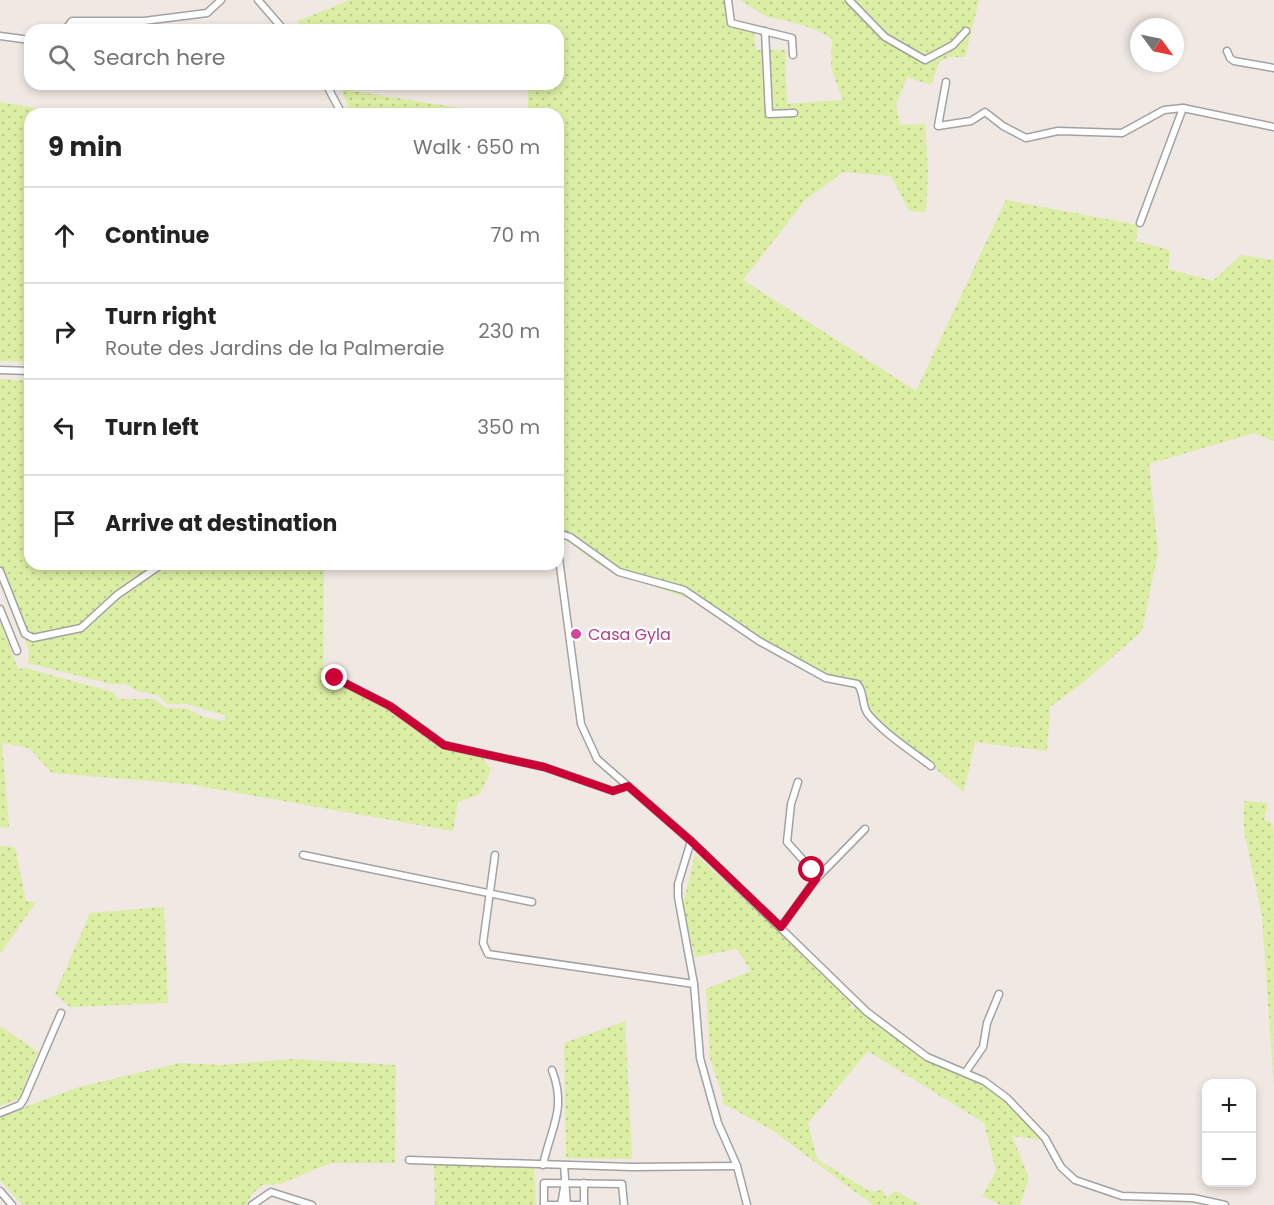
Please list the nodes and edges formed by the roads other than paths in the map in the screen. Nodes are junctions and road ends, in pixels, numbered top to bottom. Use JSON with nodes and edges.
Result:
{"nodes":[{"id":1,"x":221,"y":0,"type":"edge"},
{"id":2,"x":258,"y":0,"type":"edge"},
{"id":3,"x":728,"y":0,"type":"edge"},
{"id":4,"x":849,"y":0,"type":"edge"},
{"id":5,"x":70,"y":24,"type":"edge"},
{"id":6,"x":279,"y":24,"type":"edge"},
{"id":7,"x":765,"y":31,"type":"junction"},
{"id":8,"x":966,"y":31,"type":"dead end"},
{"id":9,"x":0,"y":36,"type":"edge"},
{"id":10,"x":24,"y":39,"type":"edge"},
{"id":11,"x":1227,"y":51,"type":"dead end"},
{"id":12,"x":794,"y":55,"type":"dead end"},
{"id":13,"x":1274,"y":68,"type":"edge"},
{"id":14,"x":946,"y":82,"type":"dead end"},
{"id":15,"x":329,"y":90,"type":"edge"},
{"id":16,"x":339,"y":108,"type":"edge"},
{"id":17,"x":1183,"y":108,"type":"junction"},
{"id":18,"x":794,"y":113,"type":"dead end"},
{"id":19,"x":1274,"y":127,"type":"edge"},
{"id":20,"x":1140,"y":223,"type":"dead end"},
{"id":21,"x":0,"y":370,"type":"edge"},
{"id":22,"x":24,"y":372,"type":"edge"},
{"id":23,"x":564,"y":535,"type":"edge"},
{"id":24,"x":153,"y":570,"type":"edge"},
{"id":25,"x":561,"y":570,"type":"edge"},
{"id":26,"x":0,"y":571,"type":"edge"},
{"id":27,"x":0,"y":609,"type":"edge"},
{"id":28,"x":17,"y":651,"type":"dead end"},
{"id":29,"x":335,"y":678,"type":"dead end"},
{"id":30,"x":930,"y":766,"type":"dead end"},
{"id":31,"x":798,"y":782,"type":"dead end"},
{"id":32,"x":628,"y":786,"type":"junction"},
{"id":33,"x":865,"y":829,"type":"dead end"},
{"id":34,"x":691,"y":841,"type":"junction"},
{"id":35,"x":303,"y":855,"type":"dead end"},
{"id":36,"x":495,"y":855,"type":"dead end"},
{"id":37,"x":816,"y":879,"type":"junction"},
{"id":38,"x":490,"y":895,"type":"junction"},
{"id":39,"x":532,"y":902,"type":"dead end"},
{"id":40,"x":781,"y":927,"type":"junction"},
{"id":41,"x":694,"y":984,"type":"junction"},
{"id":42,"x":999,"y":994,"type":"dead end"},
{"id":43,"x":61,"y":1013,"type":"dead end"},
{"id":44,"x":552,"y":1070,"type":"dead end"},
{"id":45,"x":965,"y":1073,"type":"junction"},
{"id":46,"x":0,"y":1113,"type":"edge"},
{"id":47,"x":410,"y":1160,"type":"dead end"},
{"id":48,"x":543,"y":1165,"type":"junction"},
{"id":49,"x":564,"y":1165,"type":"junction"},
{"id":50,"x":736,"y":1166,"type":"junction"},
{"id":51,"x":565,"y":1182,"type":"junction"},
{"id":52,"x":584,"y":1183,"type":"junction"},
{"id":53,"x":0,"y":1191,"type":"edge"},
{"id":54,"x":12,"y":1205,"type":"edge"},
{"id":55,"x":252,"y":1205,"type":"edge"},
{"id":56,"x":312,"y":1205,"type":"edge"},
{"id":57,"x":543,"y":1205,"type":"edge"},
{"id":58,"x":561,"y":1205,"type":"edge"},
{"id":59,"x":567,"y":1205,"type":"edge"},
{"id":60,"x":584,"y":1205,"type":"edge"},
{"id":61,"x":624,"y":1205,"type":"edge"},
{"id":62,"x":747,"y":1205,"type":"edge"},
{"id":63,"x":1225,"y":1205,"type":"edge"}],
"edges":[{"from":1,"to":5,"type":"street"},
{"from":2,"to":6,"type":"street"},
{"from":3,"to":7,"type":"street"},
{"from":4,"to":8,"type":"street"},
{"from":7,"to":12,"type":"street"},
{"from":7,"to":18,"type":"street"},
{"from":9,"to":10,"type":"street"},
{"from":11,"to":13,"type":"street"},
{"from":14,"to":17,"type":"street"},
{"from":15,"to":16,"type":"street"},
{"from":17,"to":19,"type":"street"},
{"from":17,"to":20,"type":"street"},
{"from":21,"to":22,"type":"street"},
{"from":23,"to":30,"type":"street"},
{"from":24,"to":26,"type":"street"},
{"from":25,"to":32,"type":"street"},
{"from":27,"to":28,"type":"street"},
{"from":29,"to":32,"type":"street"},
{"from":31,"to":37,"type":"street"},
{"from":32,"to":34,"type":"street"},
{"from":33,"to":37,"type":"street"},
{"from":34,"to":40,"type":"street"},
{"from":34,"to":41,"type":"street"},
{"from":35,"to":38,"type":"street"},
{"from":36,"to":38,"type":"street"},
{"from":37,"to":40,"type":"street"},
{"from":38,"to":39,"type":"street"},
{"from":38,"to":41,"type":"street"},
{"from":40,"to":45,"type":"street"},
{"from":41,"to":50,"type":"street"},
{"from":42,"to":45,"type":"street"},
{"from":43,"to":46,"type":"street"},
{"from":44,"to":48,"type":"street"},
{"from":45,"to":63,"type":"street"},
{"from":47,"to":48,"type":"street"},
{"from":48,"to":49,"type":"street"},
{"from":49,"to":50,"type":"street"},
{"from":49,"to":51,"type":"street"},
{"from":50,"to":62,"type":"street"},
{"from":51,"to":52,"type":"street"},
{"from":51,"to":57,"type":"street"},
{"from":51,"to":58,"type":"street"},
{"from":51,"to":59,"type":"street"},
{"from":52,"to":60,"type":"street"},
{"from":52,"to":61,"type":"street"},
{"from":53,"to":54,"type":"street"},
{"from":55,"to":56,"type":"street"},
{"from":57,"to":58,"type":"street"},
{"from":58,"to":59,"type":"street"},
{"from":59,"to":60,"type":"street"}]}
